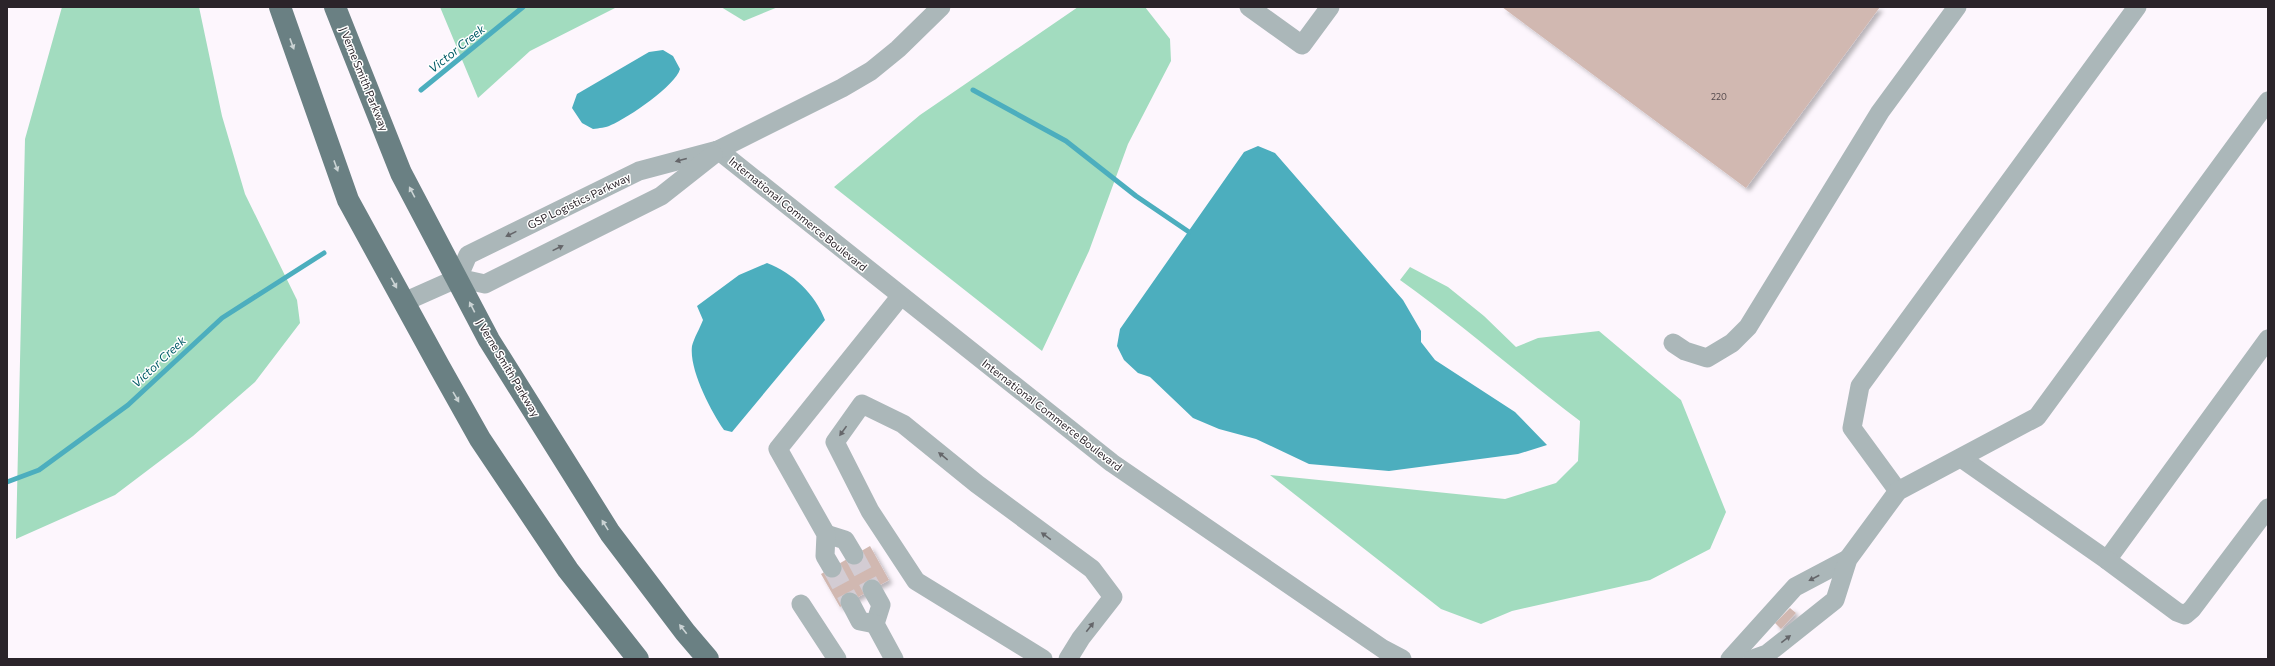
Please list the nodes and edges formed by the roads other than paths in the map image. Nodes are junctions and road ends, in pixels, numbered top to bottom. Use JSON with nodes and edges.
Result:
{"nodes":[{"id":1,"x":280,"y":7,"type":"edge"},
{"id":2,"x":335,"y":7,"type":"edge"},
{"id":3,"x":941,"y":7,"type":"edge"},
{"id":4,"x":1248,"y":7,"type":"edge"},
{"id":5,"x":1330,"y":7,"type":"edge"},
{"id":6,"x":1957,"y":7,"type":"edge"},
{"id":7,"x":2137,"y":7,"type":"edge"},
{"id":8,"x":2268,"y":101,"type":"edge"},
{"id":9,"x":718,"y":150,"type":"junction"},
{"id":10,"x":458,"y":278,"type":"junction"},
{"id":11,"x":900,"y":297,"type":"junction"},
{"id":12,"x":404,"y":302,"type":"junction"},
{"id":13,"x":2268,"y":339,"type":"edge"},
{"id":14,"x":1673,"y":343,"type":"dead end"},
{"id":15,"x":1961,"y":458,"type":"junction"},
{"id":16,"x":1898,"y":492,"type":"junction"},
{"id":17,"x":2268,"y":508,"type":"edge"},
{"id":18,"x":826,"y":534,"type":"junction"},
{"id":19,"x":854,"y":555,"type":"tunnel mouth"},
{"id":20,"x":1848,"y":559,"type":"junction"},
{"id":21,"x":2107,"y":560,"type":"junction"},
{"id":22,"x":832,"y":568,"type":"tunnel mouth"},
{"id":23,"x":872,"y":589,"type":"tunnel mouth"},
{"id":24,"x":850,"y":602,"type":"tunnel mouth"},
{"id":25,"x":801,"y":604,"type":"dead end"},
{"id":26,"x":876,"y":624,"type":"junction"},
{"id":27,"x":638,"y":659,"type":"edge"},
{"id":28,"x":708,"y":659,"type":"edge"},
{"id":29,"x":837,"y":659,"type":"edge"},
{"id":30,"x":894,"y":659,"type":"edge"},
{"id":31,"x":1043,"y":659,"type":"edge"},
{"id":32,"x":1068,"y":659,"type":"edge"},
{"id":33,"x":1402,"y":659,"type":"edge"},
{"id":34,"x":1730,"y":659,"type":"edge"},
{"id":35,"x":1753,"y":659,"type":"edge"}],
"edges":[{"from":1,"to":12,"type":"main road","one_way":true},
{"from":10,"to":2,"type":"main road","name":"J Verne Smith Parkway","one_way":true},
{"from":3,"to":9,"type":"street","name":"GSP Logistics Parkway"},
{"from":4,"to":5,"type":"street"},
{"from":6,"to":14,"type":"street"},
{"from":7,"to":16,"type":"street"},
{"from":8,"to":15,"type":"street"},
{"from":9,"to":10,"type":"street","name":"GSP Logistics Parkway","one_way":true},
{"from":10,"to":9,"type":"street","name":"GSP Logistics Parkway","one_way":true},
{"from":9,"to":11,"type":"street","name":"International Commerce Boulevard"},
{"from":10,"to":12,"type":"street"},
{"from":28,"to":10,"type":"main road","name":"J Verne Smith Parkway","one_way":true},
{"from":11,"to":18,"type":"street"},
{"from":11,"to":33,"type":"street","name":"International Commerce Boulevard"},
{"from":12,"to":27,"type":"main road","one_way":true},
{"from":13,"to":21,"type":"street"},
{"from":15,"to":16,"type":"street"},
{"from":15,"to":21,"type":"street"},
{"from":16,"to":20,"type":"street"},
{"from":17,"to":21,"type":"street"},
{"from":18,"to":19,"type":"street"},
{"from":18,"to":22,"type":"street"},
{"from":20,"to":34,"type":"street","one_way":true},
{"from":35,"to":20,"type":"street","one_way":true},
{"from":23,"to":26,"type":"street"},
{"from":24,"to":26,"type":"street"},
{"from":25,"to":29,"type":"street"},
{"from":26,"to":30,"type":"street"},
{"from":32,"to":31,"type":"street","one_way":true}]}
